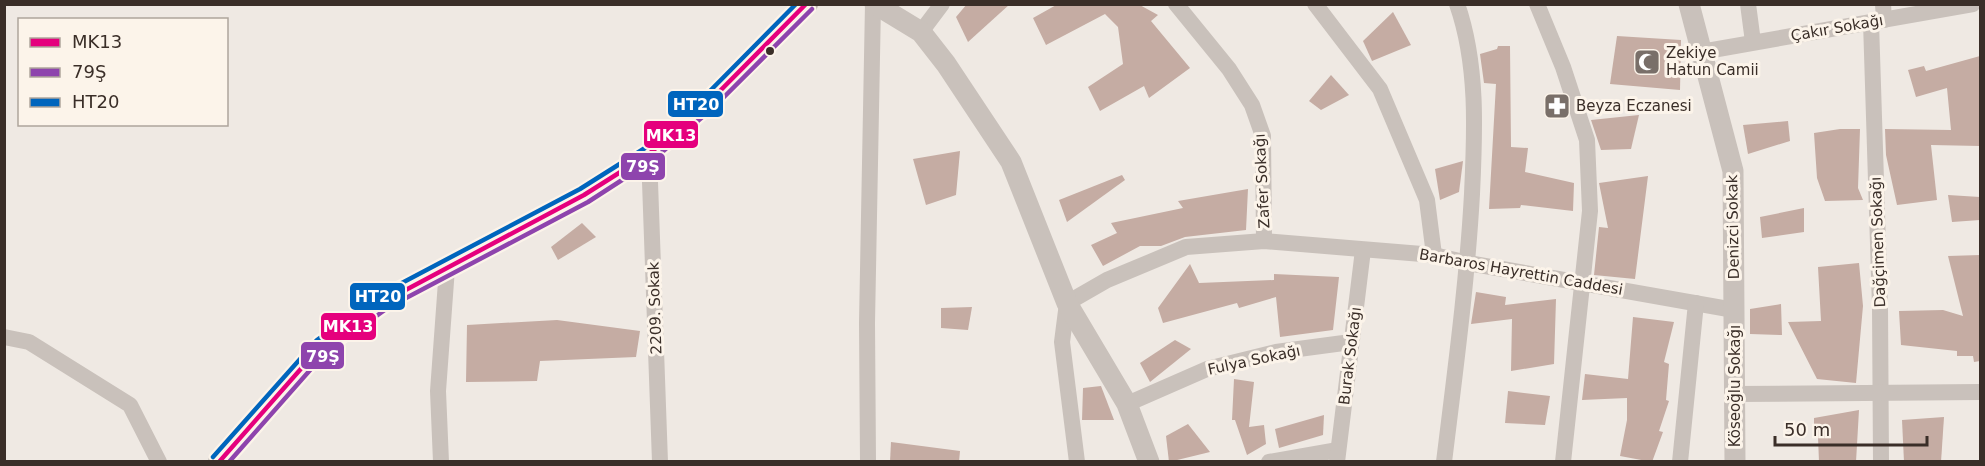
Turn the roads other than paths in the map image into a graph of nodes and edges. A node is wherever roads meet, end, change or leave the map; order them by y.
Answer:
1 (807, 4) edge
2 (874, 4) edge
3 (942, 4) edge
4 (1176, 4) edge
5 (1315, 4) edge
6 (1456, 4) edge
7 (1537, 4) edge
8 (1689, 4) edge
9 (1748, 4) edge
10 (1973, 4) edge
11 (1879, 15) edge
12 (921, 32) junction
13 (1752, 42) junction
14 (1701, 52) junction
15 (648, 154) junction
16 (1264, 241) junction
17 (1363, 250) junction
18 (1434, 255) junction
19 (1468, 263) junction
20 (447, 268) junction
21 (1581, 283) junction
22 (1067, 303) junction
23 (1696, 303) junction
24 (1734, 310) junction
25 (4, 337) edge
26 (1351, 342) junction
27 (1980, 392) edge
28 (1881, 393) junction
29 (1735, 394) junction
30 (1127, 404) junction
31 (1337, 456) edge
32 (159, 462) edge
33 (219, 462) edge
34 (441, 462) edge
35 (660, 462) edge
36 (868, 462) edge
37 (1077, 462) edge
38 (1149, 462) edge
39 (1269, 462) edge
40 (1444, 462) edge
41 (1563, 462) edge
42 (1680, 462) edge
43 (1735, 462) edge
44 (1881, 462) edge

1 - 15 main road
2 - 12 street
2 - 36 street
3 - 12 street
4 - 16 street, Zafer Sokağı
5 - 18 street
6 - 19 street
7 - 21 street
8 - 14 street, Denizci Sokak
9 - 13 street
10 - 11 street, Çakır Sokağı
11 - 13 street, Çakır Sokağı
11 - 28 street, Dağçimen Sokağı
12 - 22 street
13 - 14 street, Çakır Sokağı
14 - 24 street, Denizci Sokak
15 - 20 main road
15 - 35 street, 2209. Sokak
16 - 17 street, Barbaros Hayrettin Caddesi
16 - 22 street, Barbaros Hayrettin Caddesi
17 - 18 street, Barbaros Hayrettin Caddesi
17 - 26 street, Burak Sokağı
18 - 19 street, Barbaros Hayrettin Caddesi
19 - 21 street, Barbaros Hayrettin Caddesi
19 - 40 street
20 - 33 main road
20 - 34 street
21 - 23 street, Barbaros Hayrettin Caddesi
21 - 41 street
22 - 30 street
22 - 37 street
23 - 24 street, Barbaros Hayrettin Caddesi
23 - 42 street
24 - 29 street, Köseoğlu Sokağı
25 - 32 street
26 - 30 street, Fulya Sokağı
26 - 31 street, Burak Sokağı
27 - 28 street
28 - 29 street
28 - 44 street, Dağçimen Sokağı
29 - 43 street, Köseoğlu Sokağı
30 - 38 street
31 - 39 street

